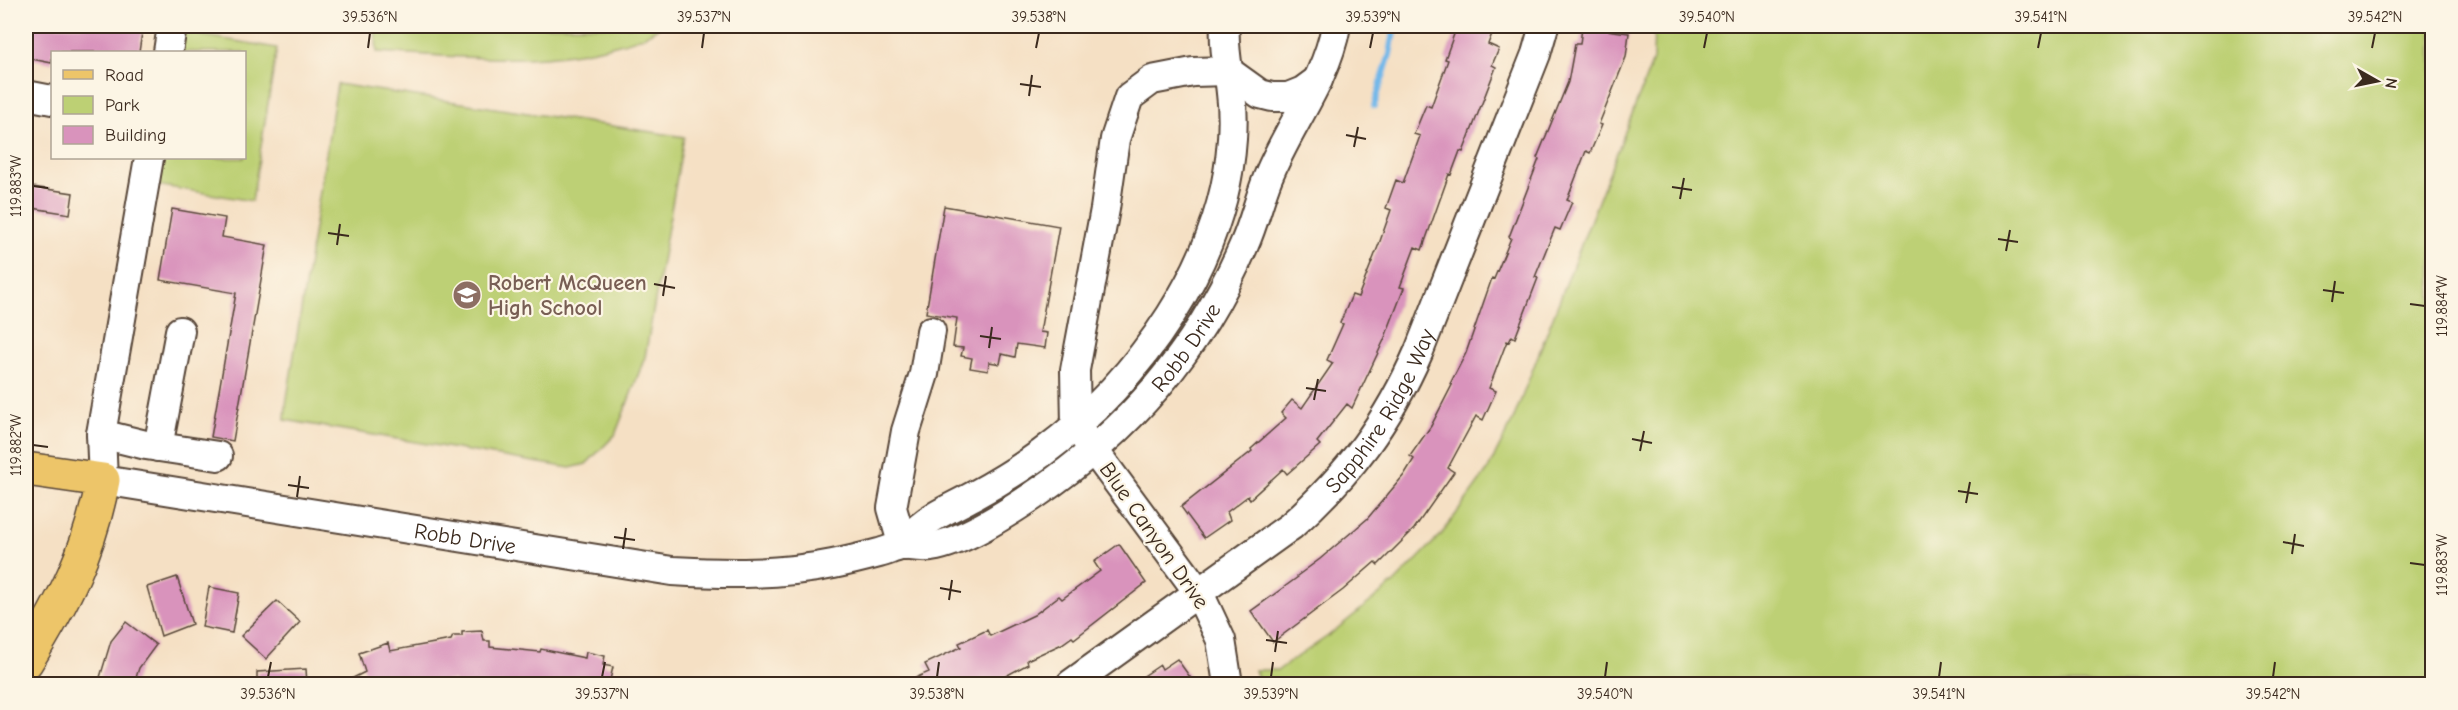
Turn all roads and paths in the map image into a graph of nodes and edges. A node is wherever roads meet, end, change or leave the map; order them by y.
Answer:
1 (172, 26) edge
2 (1225, 26) edge
3 (1336, 26) edge
4 (1544, 26) edge
5 (168, 51) edge
6 (1228, 71) junction
7 (1318, 80) junction
8 (26, 95) edge
9 (51, 100) edge
10 (149, 159) edge
11 (180, 331) dead end
12 (931, 331) dead end
13 (1076, 426) junction
14 (101, 434) junction
15 (158, 447) junction
16 (1095, 450) junction
17 (218, 456) dead end
18 (26, 469) edge
19 (102, 480) junction
20 (903, 546) junction
21 (1199, 593) junction
22 (26, 662) edge
23 (1071, 684) edge
24 (1228, 684) edge

1 - 5 street
2 - 6 street, Robb Drive
3 - 7 street, Robb Drive
4 - 21 street, Sapphire Ridge Way
6 - 7 street
6 - 13 street, Robb Drive
6 - 13 street
7 - 16 street, Robb Drive
8 - 9 street
10 - 14 street
11 - 15 street
12 - 20 street
13 - 16 street, Blue Canyon Drive
13 - 20 street, Robb Drive
14 - 15 street
14 - 19 street
15 - 17 street
16 - 20 street, Robb Drive
16 - 21 street, Blue Canyon Drive
18 - 19 main road, Robb Drive
19 - 20 street, Robb Drive
19 - 22 main road
21 - 23 street, Sapphire Ridge Way
21 - 24 street, Blue Canyon Drive

